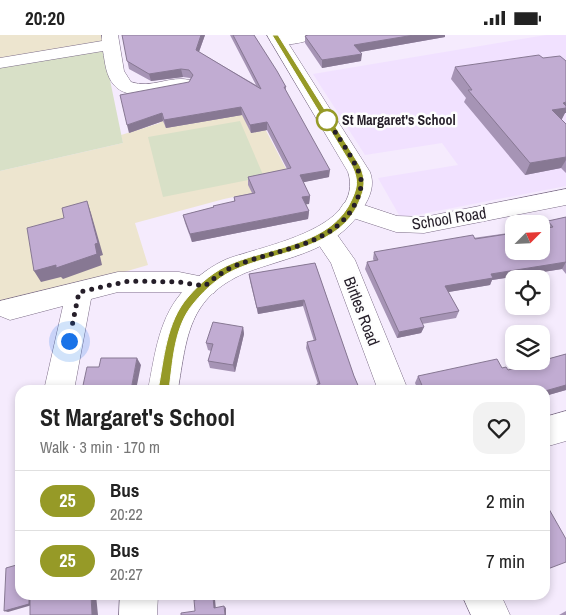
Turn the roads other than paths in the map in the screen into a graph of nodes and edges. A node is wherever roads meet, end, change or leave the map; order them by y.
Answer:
1 (312, 35) edge
2 (277, 38) edge
3 (110, 40) edge
4 (0, 63) edge
5 (184, 84) edge
6 (566, 197) edge
7 (352, 209) junction
8 (324, 235) junction
9 (205, 286) junction
10 (79, 292) junction
11 (10, 309) dead end
12 (60, 385) edge
13 (164, 385) edge
14 (391, 385) edge
15 (566, 426) edge
16 (550, 431) edge
17 (139, 600) edge
18 (483, 600) edge
19 (138, 615) edge
20 (491, 615) edge

1 - 2 street
2 - 7 street
3 - 4 street
3 - 5 street
6 - 7 street, School Road
7 - 8 street
8 - 9 street
8 - 14 street, Birtles Road
9 - 10 street
9 - 13 street
10 - 11 street
10 - 12 street
15 - 16 street
17 - 19 street
18 - 20 street

